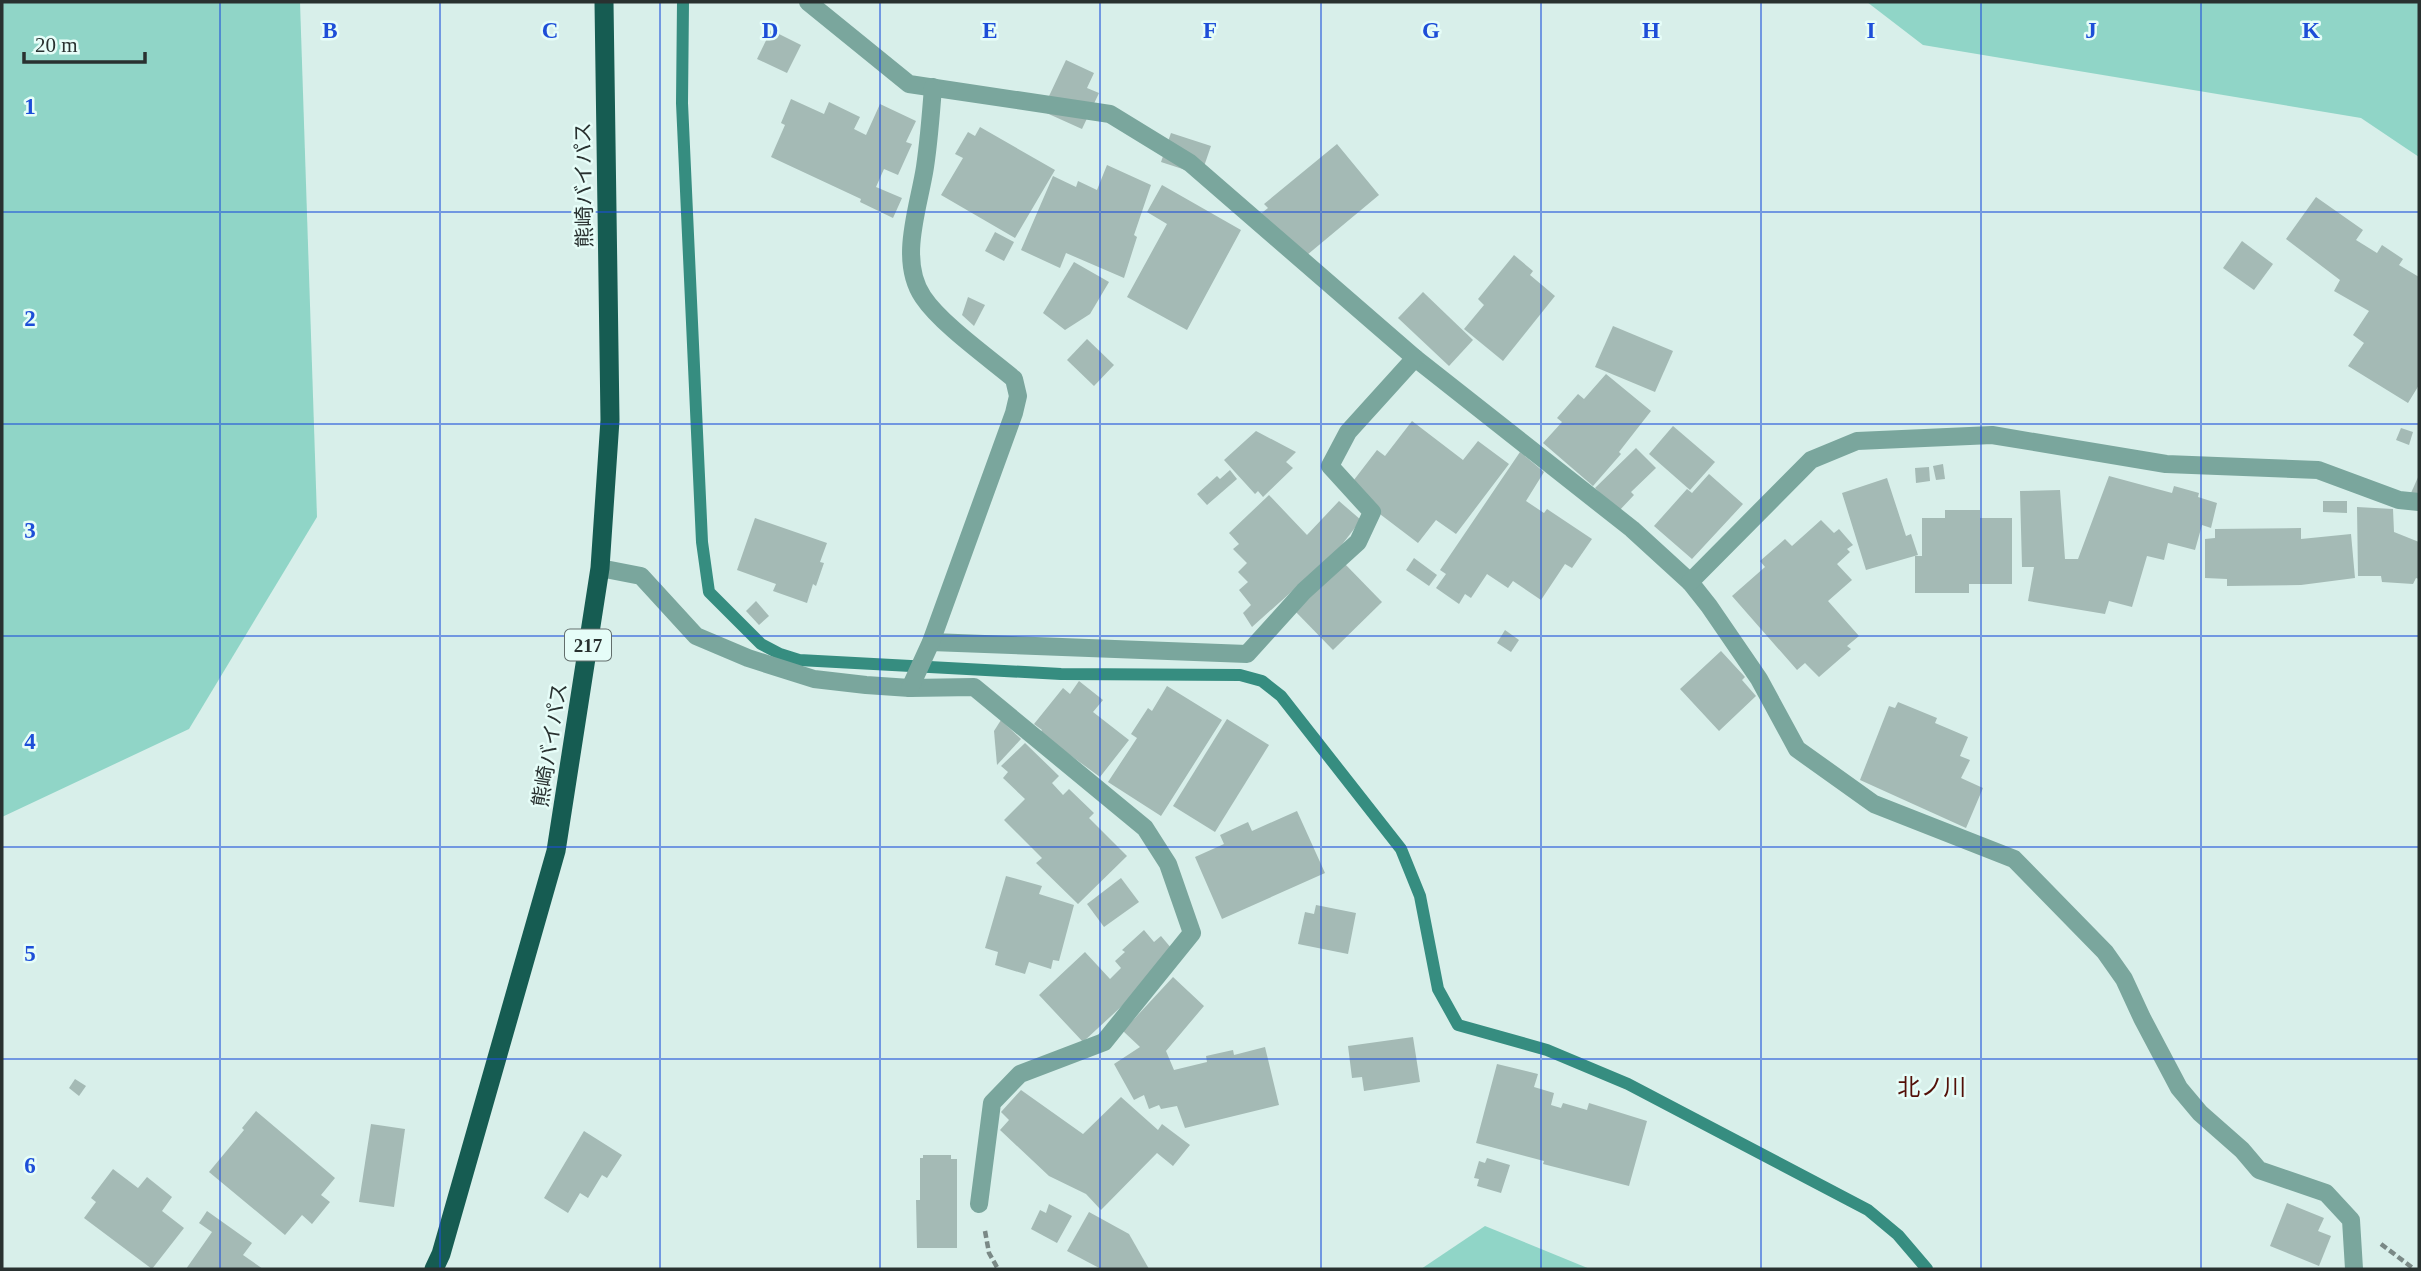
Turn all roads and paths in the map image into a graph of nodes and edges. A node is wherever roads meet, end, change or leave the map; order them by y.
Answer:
1 (604, 2) edge
2 (808, 2) edge
3 (933, 87) junction
4 (1415, 358) junction
5 (2419, 502) edge
6 (600, 568) junction
7 (1690, 582) junction
8 (931, 642) junction
9 (910, 688) junction
10 (979, 1204) joint
11 (434, 1269) edge
12 (998, 1269) edge
13 (2354, 1269) edge

1 - 6 highway, 熊崎バイパス / 217
2 - 3 street
3 - 4 street
3 - 8 street
4 - 7 street
4 - 8 street
5 - 7 street
6 - 9 street
6 - 11 highway, 熊崎バイパス / 217
7 - 13 street
8 - 9 street
9 - 10 street
10 - 12 path

